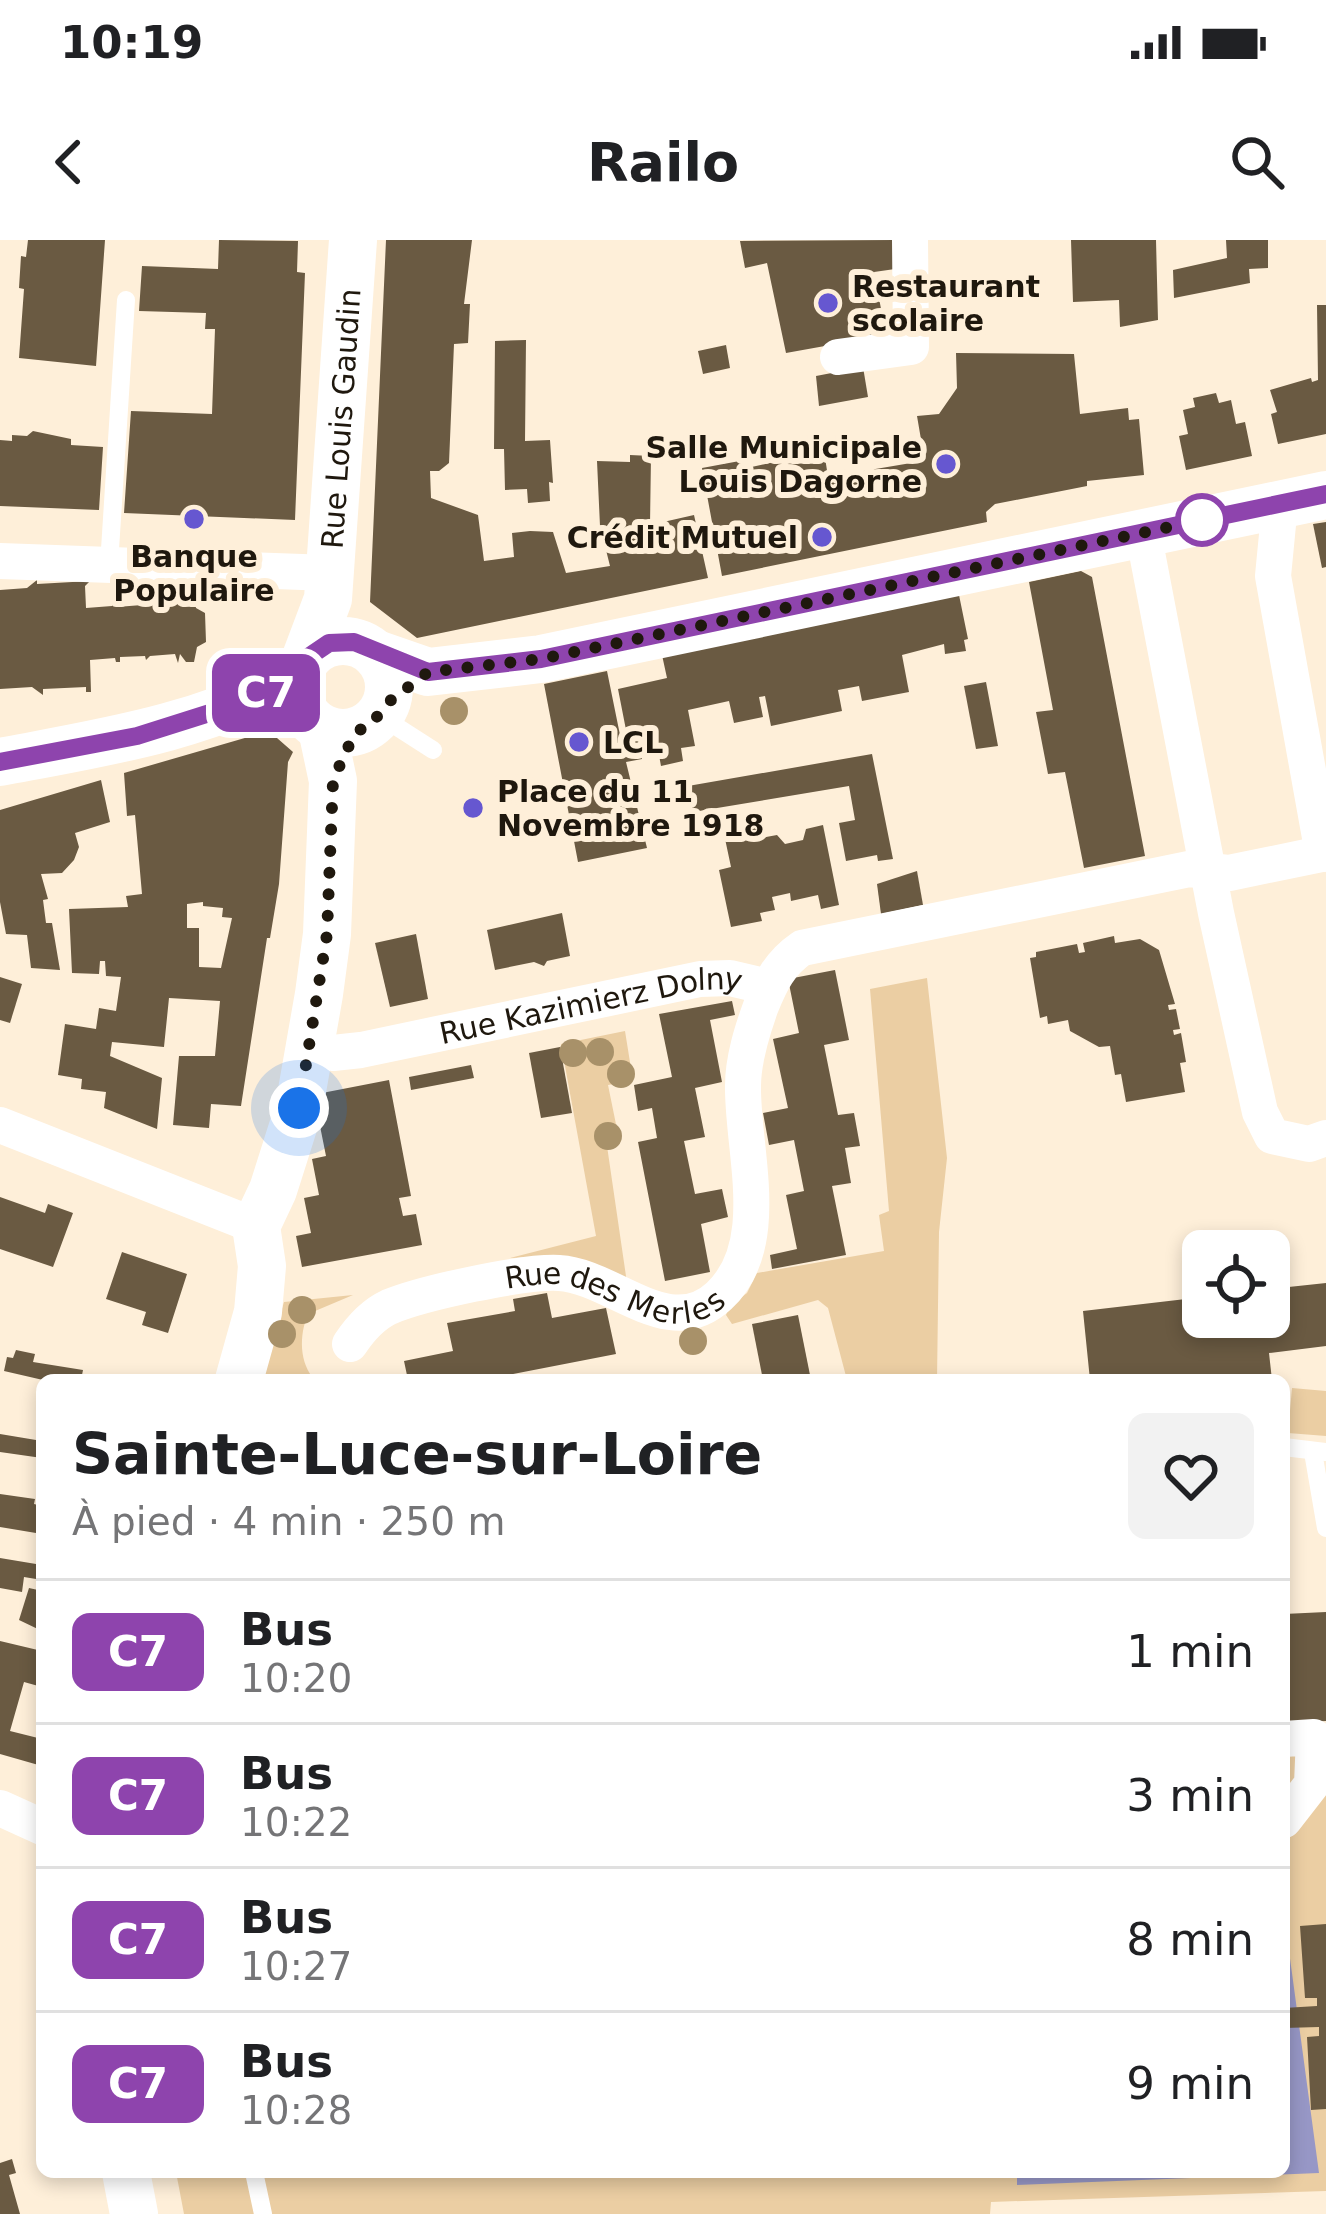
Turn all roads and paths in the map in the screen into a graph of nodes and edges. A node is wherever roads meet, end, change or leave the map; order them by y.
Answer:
1 (353, 240) edge
2 (910, 240) edge
3 (127, 300) dead end
4 (838, 357) dead end
5 (1303, 499) edge
6 (1143, 532) junction
7 (0, 561) edge
8 (110, 565) junction
9 (328, 586) junction
10 (365, 648) junction
11 (428, 672) junction
12 (326, 703) junction
13 (433, 750) dead end
14 (0, 762) edge
15 (1324, 853) edge
16 (1208, 871) junction
17 (768, 987) junction
18 (310, 1050) junction
19 (0, 1125) edge
20 (1326, 1138) edge
21 (256, 1226) junction
22 (350, 1344) dead end
23 (241, 1374) edge
24 (1290, 1448) edge
25 (1320, 1452) edge
26 (1326, 1528) edge
27 (1290, 1739) edge
28 (36, 1805) edge
29 (1, 1808) edge
30 (1290, 1812) edge
31 (36, 1824) edge
32 (127, 2178) edge
33 (255, 2178) edge
34 (134, 2214) edge
35 (263, 2214) edge

1 - 9 street, Rue Louis Gaudin
2 - 4 street
3 - 8 lane
5 - 6 street
5 - 15 street
6 - 11 street
6 - 16 street
7 - 8 street
8 - 9 street
9 - 10 street
9 - 12 street, Rue Louis Gaudin
10 - 11 street
10 - 12 street
10 - 12 street
11 - 12 street
12 - 13 lane
12 - 14 street
12 - 18 street, Rue Louis Gaudin
15 - 16 street, Rue Kazimierz Dolny
16 - 17 street, Rue Kazimierz Dolny
16 - 20 street
17 - 18 street, Rue Kazimierz Dolny
17 - 22 street, Rue des Merles
18 - 21 street
19 - 21 street
21 - 23 street
24 - 25 lane
25 - 26 lane
27 - 30 street
28 - 29 street
29 - 31 street
32 - 34 street
33 - 35 lane

